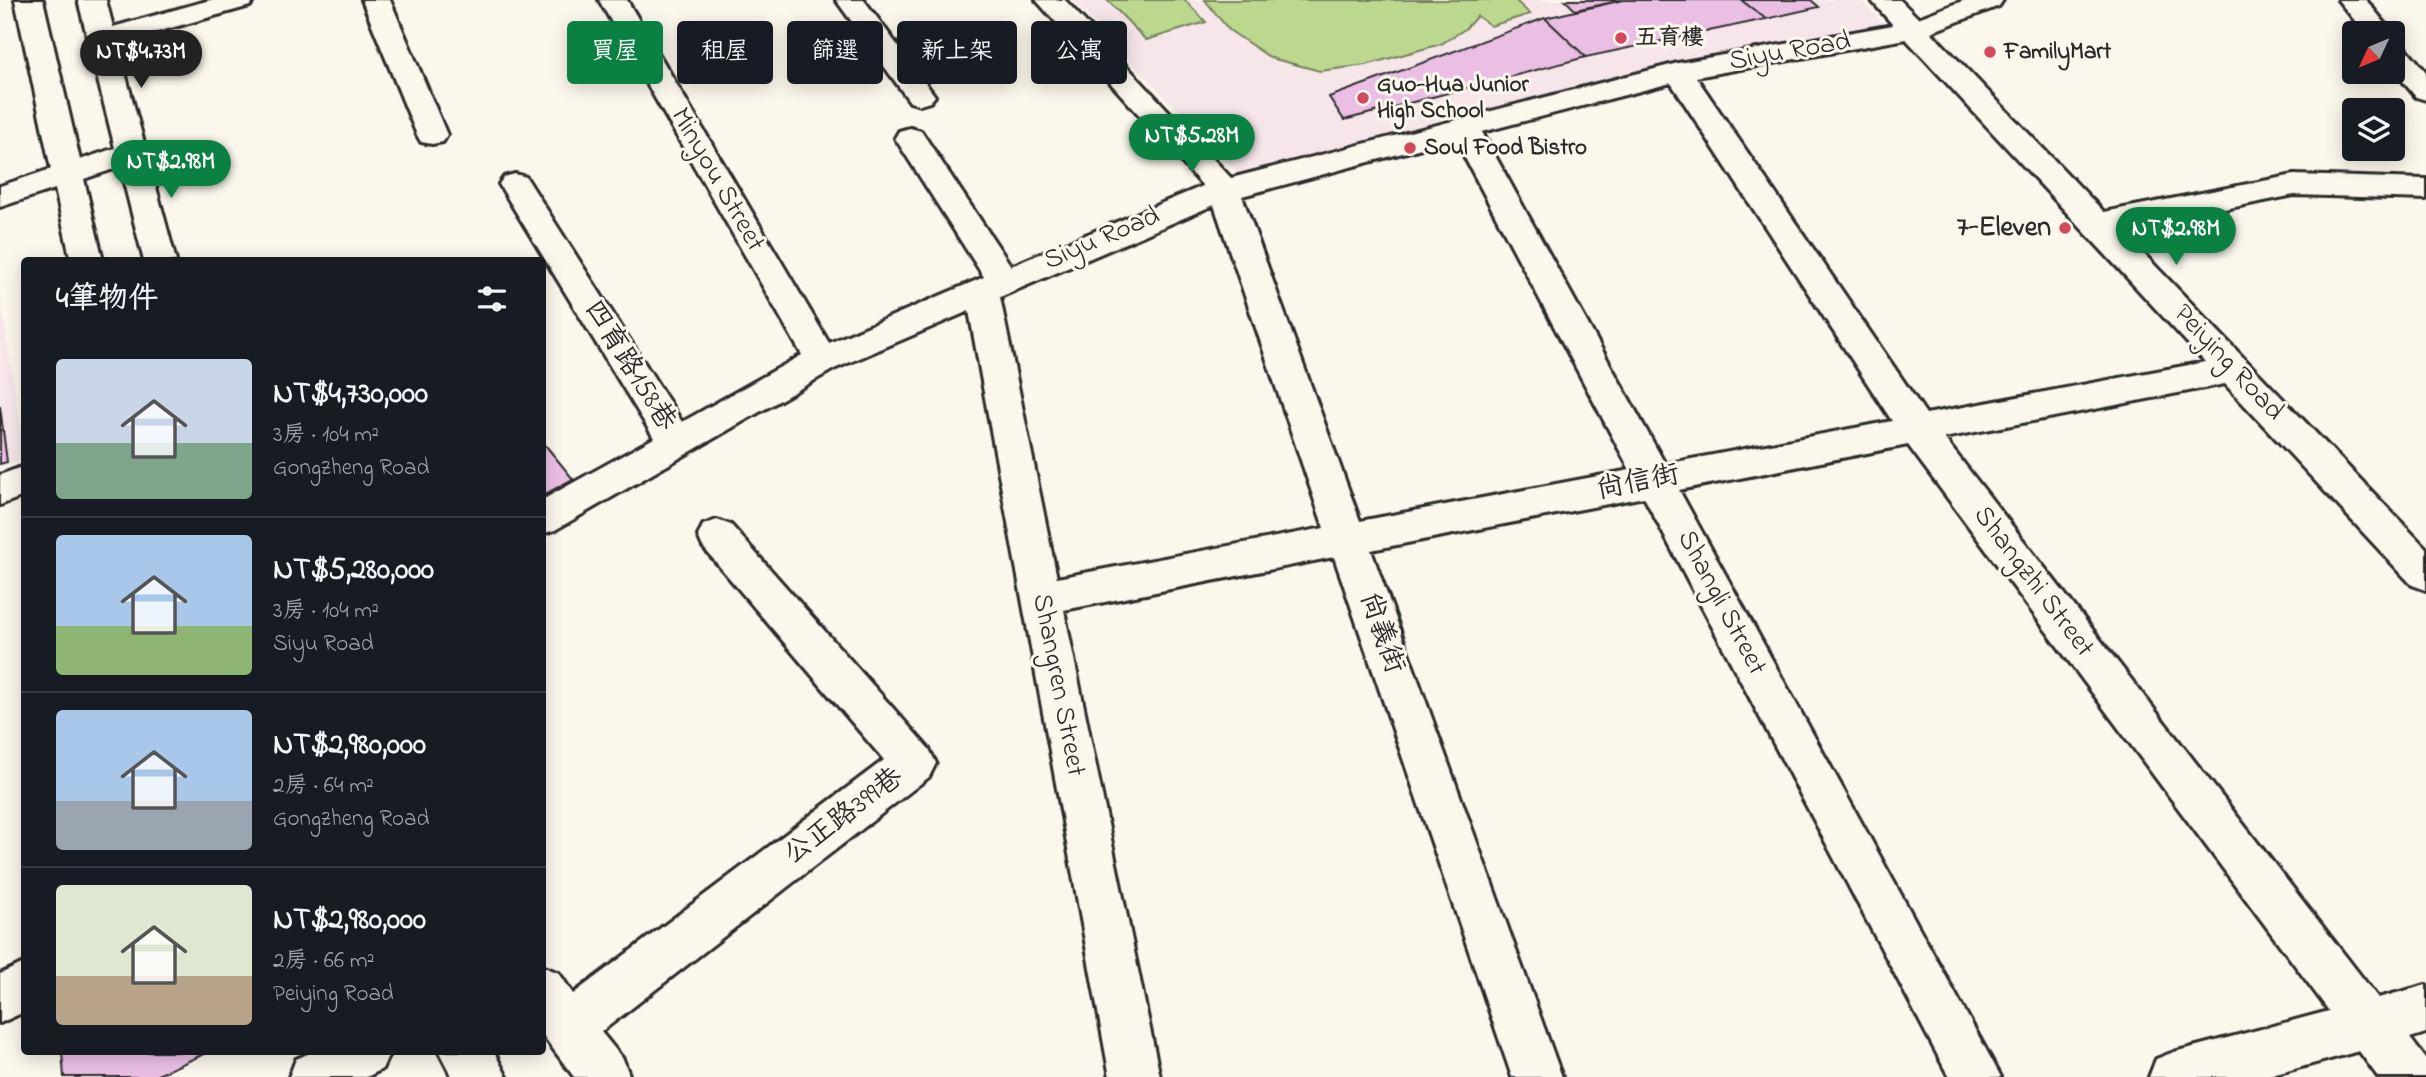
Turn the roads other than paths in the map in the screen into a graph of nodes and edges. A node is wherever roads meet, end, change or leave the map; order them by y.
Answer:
1 (29, 0) edge
2 (92, 0) edge
3 (240, 0) edge
4 (376, 0) edge
5 (613, 0) edge
6 (850, 0) edge
7 (1050, 0) edge
8 (1885, 0) edge
9 (1989, 0) edge
10 (2353, 0) edge
11 (2370, 21) edge
12 (1915, 29) junction
13 (102, 38) junction
14 (2405, 65) edge
15 (1678, 72) junction
16 (2426, 91) edge
17 (920, 96) dead end
18 (1465, 128) junction
19 (432, 135) dead end
20 (911, 138) dead end
21 (131, 153) junction
22 (68, 175) junction
23 (515, 184) dead end
24 (2426, 189) edge
25 (1224, 190) junction
26 (0, 197) edge
27 (2098, 224) junction
28 (86, 257) edge
29 (159, 257) edge
30 (993, 287) junction
31 (822, 360) junction
32 (2234, 369) junction
33 (1917, 430) junction
34 (676, 441) junction
35 (1655, 480) junction
36 (21, 482) edge
37 (0, 489) edge
38 (546, 517) edge
39 (717, 536) dead end
40 (1347, 539) junction
41 (2426, 574) edge
42 (1041, 598) junction
43 (21, 988) edge
44 (0, 999) edge
45 (555, 1009) edge
46 (2426, 1009) edge
47 (2371, 1025) junction
48 (359, 1055) edge
49 (466, 1055) edge
50 (314, 1077) edge
51 (482, 1077) edge
52 (605, 1077) edge
53 (1135, 1077) edge
54 (1537, 1077) edge
55 (1976, 1077) edge
56 (2174, 1077) edge
57 (2409, 1077) edge

1 - 22 street
2 - 13 street
3 - 13 street
4 - 19 street
5 - 31 street, Minyou Street
6 - 17 street
7 - 25 street
8 - 12 street, Peiying Road
9 - 12 street, Siyu Road
10 - 11 street
12 - 15 street, Siyu Road
12 - 27 street, Peiying Road
13 - 21 street
14 - 16 street
15 - 18 street, Siyu Road
15 - 33 street, Shangzhi Street
18 - 25 street, Siyu Road
18 - 35 street, Shangli Street
20 - 30 street
21 - 22 street
21 - 29 street
22 - 26 street
22 - 28 street
23 - 34 street, 四育路158巷
24 - 27 street
25 - 30 street, Siyu Road
25 - 40 street, 尚義街
27 - 32 street, Peiying Road
30 - 31 street, Siyu Road
30 - 42 street, Shangren Street
31 - 34 street, Siyu Road
32 - 33 street, 尚信街
32 - 41 street, Peiying Road
33 - 35 street, 尚信街
33 - 47 street, Shangzhi Street
34 - 38 street, Siyu Road
35 - 40 street, 尚信街
35 - 55 street, Shangli Street
36 - 37 street
39 - 45 street, 公正路399巷
40 - 42 street, 尚信街
40 - 54 street, 尚義街
42 - 53 street, Shangren Street
43 - 44 street
45 - 52 street
46 - 47 street
47 - 56 street
47 - 57 street, Shangzhi Street
48 - 50 street
49 - 51 street

